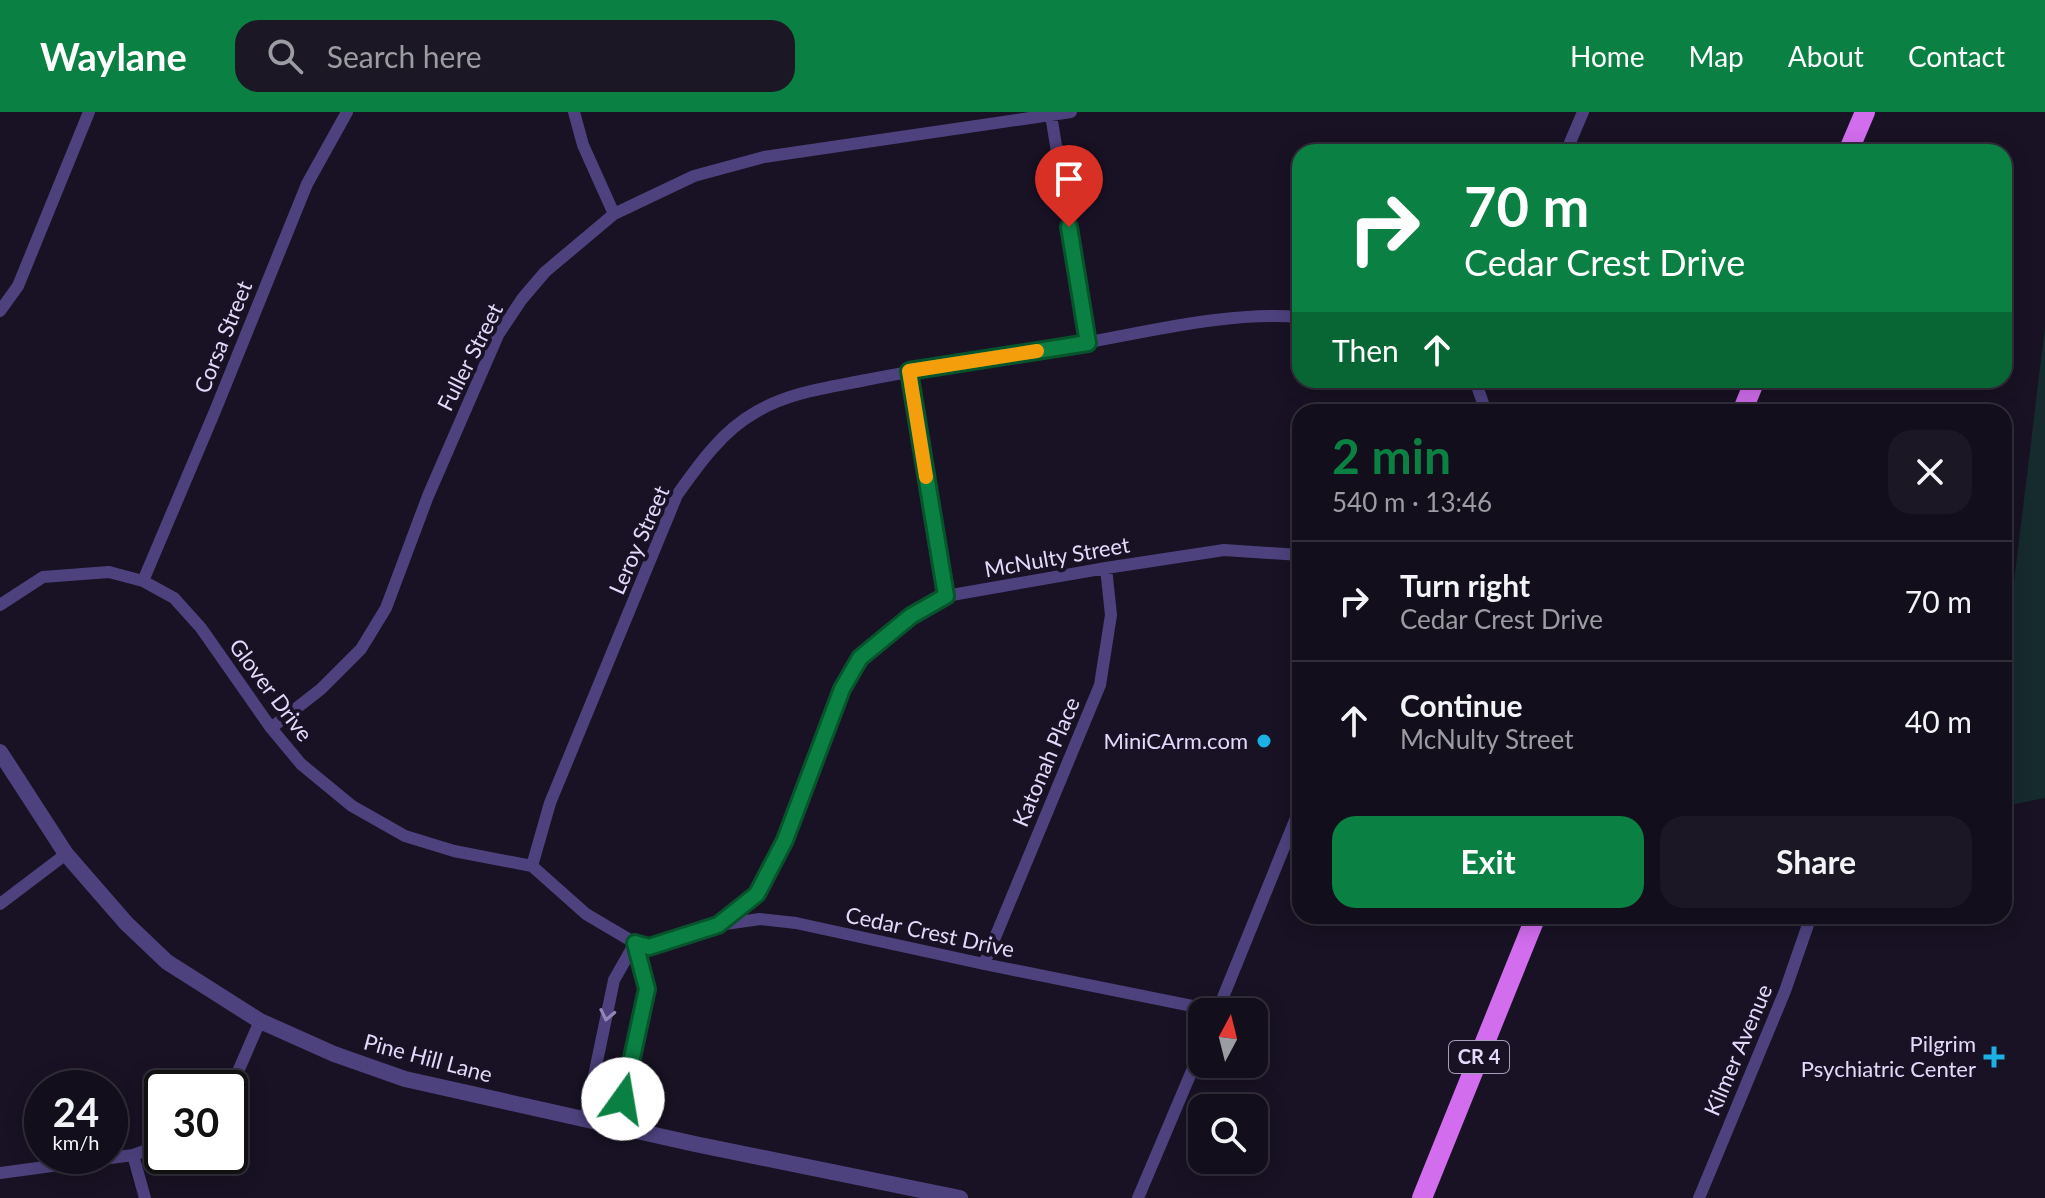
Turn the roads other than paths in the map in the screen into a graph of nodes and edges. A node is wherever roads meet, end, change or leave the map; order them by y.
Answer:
1 (89, 112) edge
2 (347, 112) edge
3 (574, 112) edge
4 (1071, 112) edge
5 (1583, 112) edge
6 (1865, 112) edge
7 (1051, 115) junction
8 (1569, 144) edge
9 (1851, 144) edge
10 (614, 214) junction
11 (0, 311) edge
12 (1292, 316) edge
13 (1088, 343) junction
14 (909, 371) junction
15 (1292, 554) edge
16 (1106, 568) junction
17 (143, 581) junction
18 (946, 596) junction
19 (0, 605) edge
20 (271, 728) junction
21 (0, 752) edge
22 (1292, 828) edge
23 (66, 854) junction
24 (532, 866) junction
25 (0, 904) edge
26 (1533, 924) edge
27 (1808, 924) edge
28 (718, 925) junction
29 (635, 943) junction
30 (984, 964) junction
31 (1223, 998) edge
32 (1188, 1006) edge
33 (260, 1021) junction
34 (239, 1070) edge
35 (1189, 1078) edge
36 (585, 1119) junction
37 (617, 1125) junction
38 (144, 1151) edge
39 (133, 1155) junction
40 (0, 1173) edge
41 (906, 1192) edge
42 (145, 1198) edge
43 (960, 1198) edge
44 (1138, 1198) edge
45 (1422, 1198) edge
46 (1699, 1198) edge

1 - 11 street
2 - 17 street, Corsa Street
3 - 10 street
4 - 7 street, Fuller Street
5 - 8 street
6 - 9 main road
7 - 10 street, Fuller Street
7 - 13 street
10 - 20 street, Fuller Street
12 - 13 street, Leroy Street
13 - 14 street, Leroy Street
14 - 18 street
14 - 24 street, Leroy Street
15 - 16 street, McNulty Street
16 - 18 street, McNulty Street
16 - 30 street, Katonah Place
17 - 19 street, Glover Drive
17 - 20 street, Glover Drive
18 - 28 street, McNulty Street
20 - 24 street, Glover Drive
21 - 23 street, Pine Hill Lane
22 - 31 street
23 - 25 street
23 - 33 street, Pine Hill Lane
24 - 29 street
26 - 45 main road, CR 4
27 - 46 street, Kilmer Avenue
28 - 29 street, Cedar Crest Drive
28 - 30 street, Cedar Crest Drive
29 -> 36 street
29 - 37 street
30 - 32 street, Cedar Crest Drive
33 - 34 street
33 - 36 street, Pine Hill Lane
35 - 44 street
36 - 37 street, Pine Hill Lane
37 - 41 street, Pine Hill Lane
38 - 39 street
39 - 40 street
39 - 42 street
41 - 43 street, Pine Hill Lane

